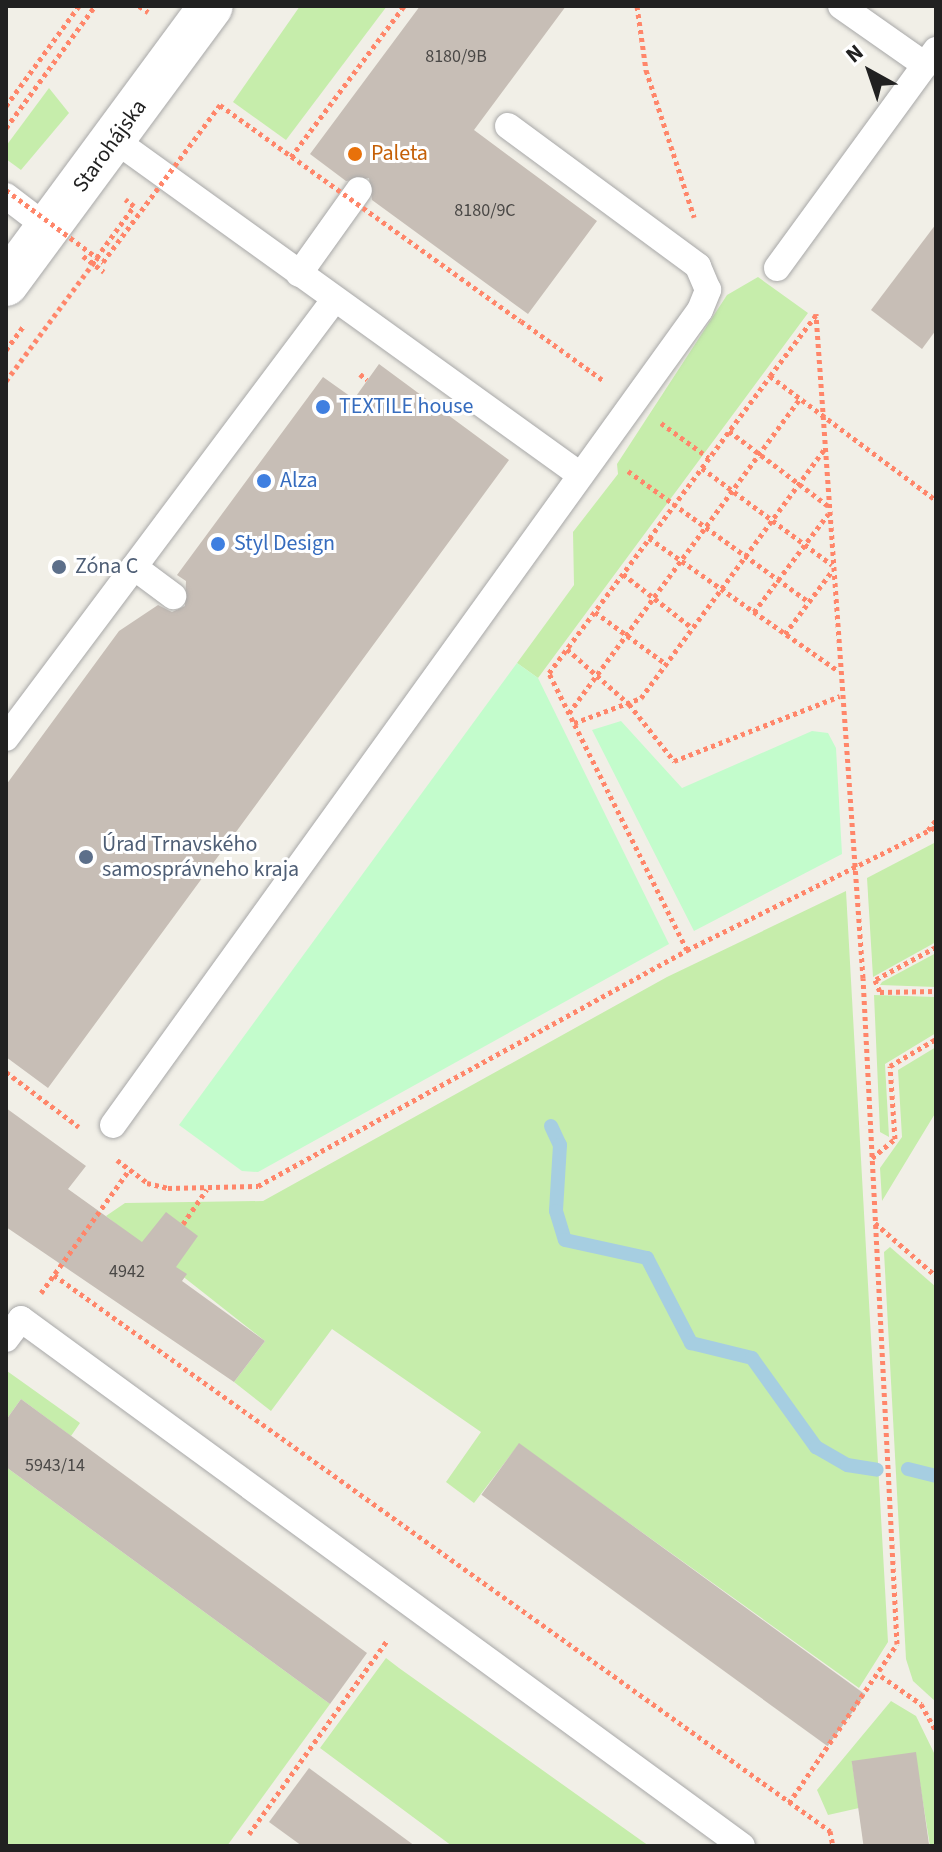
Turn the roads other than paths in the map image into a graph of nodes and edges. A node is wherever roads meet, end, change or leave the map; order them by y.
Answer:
1 (211, 6) edge
2 (841, 6) edge
3 (930, 57) edge
4 (508, 126) dead end
5 (115, 140) junction
6 (359, 190) dead end
7 (6, 196) edge
8 (68, 235) junction
9 (777, 268) dead end
10 (299, 274) junction
11 (6, 284) edge
12 (334, 300) junction
13 (579, 474) junction
14 (134, 567) junction
15 (173, 596) dead end
16 (6, 738) edge
17 (113, 1125) dead end
18 (6, 1339) edge
19 (742, 1846) edge

1 - 5 street, Starohájska
2 - 3 lane
3 - 9 lane
4 - 13 lane
5 - 8 street, Starohájska
5 - 10 lane
6 - 10 lane
7 - 8 lane
8 - 11 street, Starohájska
10 - 12 lane
12 - 13 lane
12 - 14 lane
13 - 17 lane
14 - 15 lane
14 - 16 lane
18 - 19 lane

